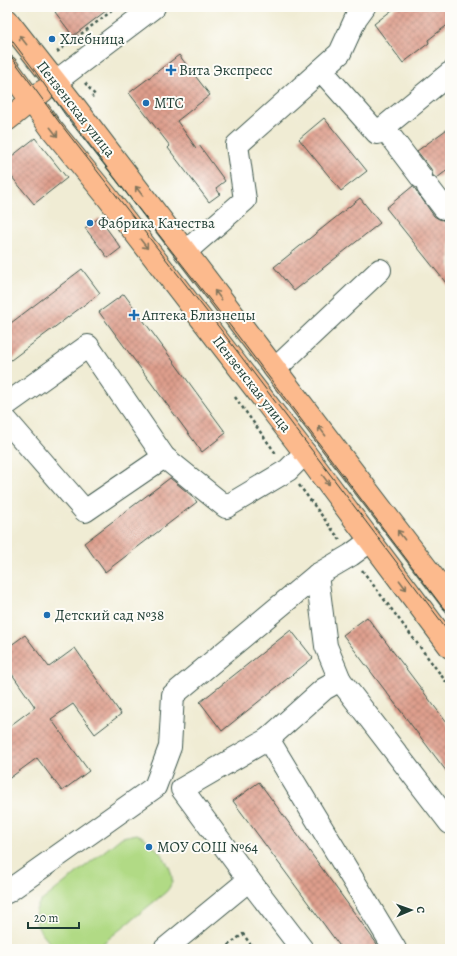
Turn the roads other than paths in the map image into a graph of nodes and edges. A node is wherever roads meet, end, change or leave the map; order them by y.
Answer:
1 (154, 7) edge
2 (364, 7) edge
3 (7, 20) edge
4 (7, 67) edge
5 (321, 70) junction
6 (450, 73) edge
7 (49, 74) junction
8 (31, 100) junction
9 (7, 120) edge
10 (384, 128) junction
11 (450, 203) edge
12 (185, 252) junction
13 (380, 270) dead end
14 (275, 369) junction
15 (7, 404) edge
16 (7, 421) edge
17 (305, 453) junction
18 (164, 457) junction
19 (370, 541) junction
20 (317, 575) junction
21 (450, 599) edge
22 (450, 647) edge
23 (340, 680) junction
24 (268, 739) junction
25 (450, 823) edge
26 (249, 880) junction
27 (7, 891) edge
28 (165, 949) edge
29 (302, 949) edge
30 (395, 949) edge

1 - 7 street
2 - 5 street
7 -> 3 main road, Пензенская улица
4 - 8 main road, Пензенская улица
5 - 10 street
5 - 12 street
6 - 10 street
7 - 8 main road
12 -> 7 main road, Пензенская улица
8 - 9 main road
8 -> 17 main road, Пензенская улица
10 - 11 street
14 -> 12 main road, Пензенская улица
13 - 14 street
21 -> 14 main road, Пензенская улица
15 - 18 street
16 - 18 street
17 - 18 street
17 -> 19 main road, Пензенская улица
19 - 20 street
19 -> 22 main road, Пензенская улица
20 - 23 street
20 - 27 street
23 - 24 street
23 - 25 street
24 - 26 street
24 - 30 street
26 - 28 street
26 - 29 street

